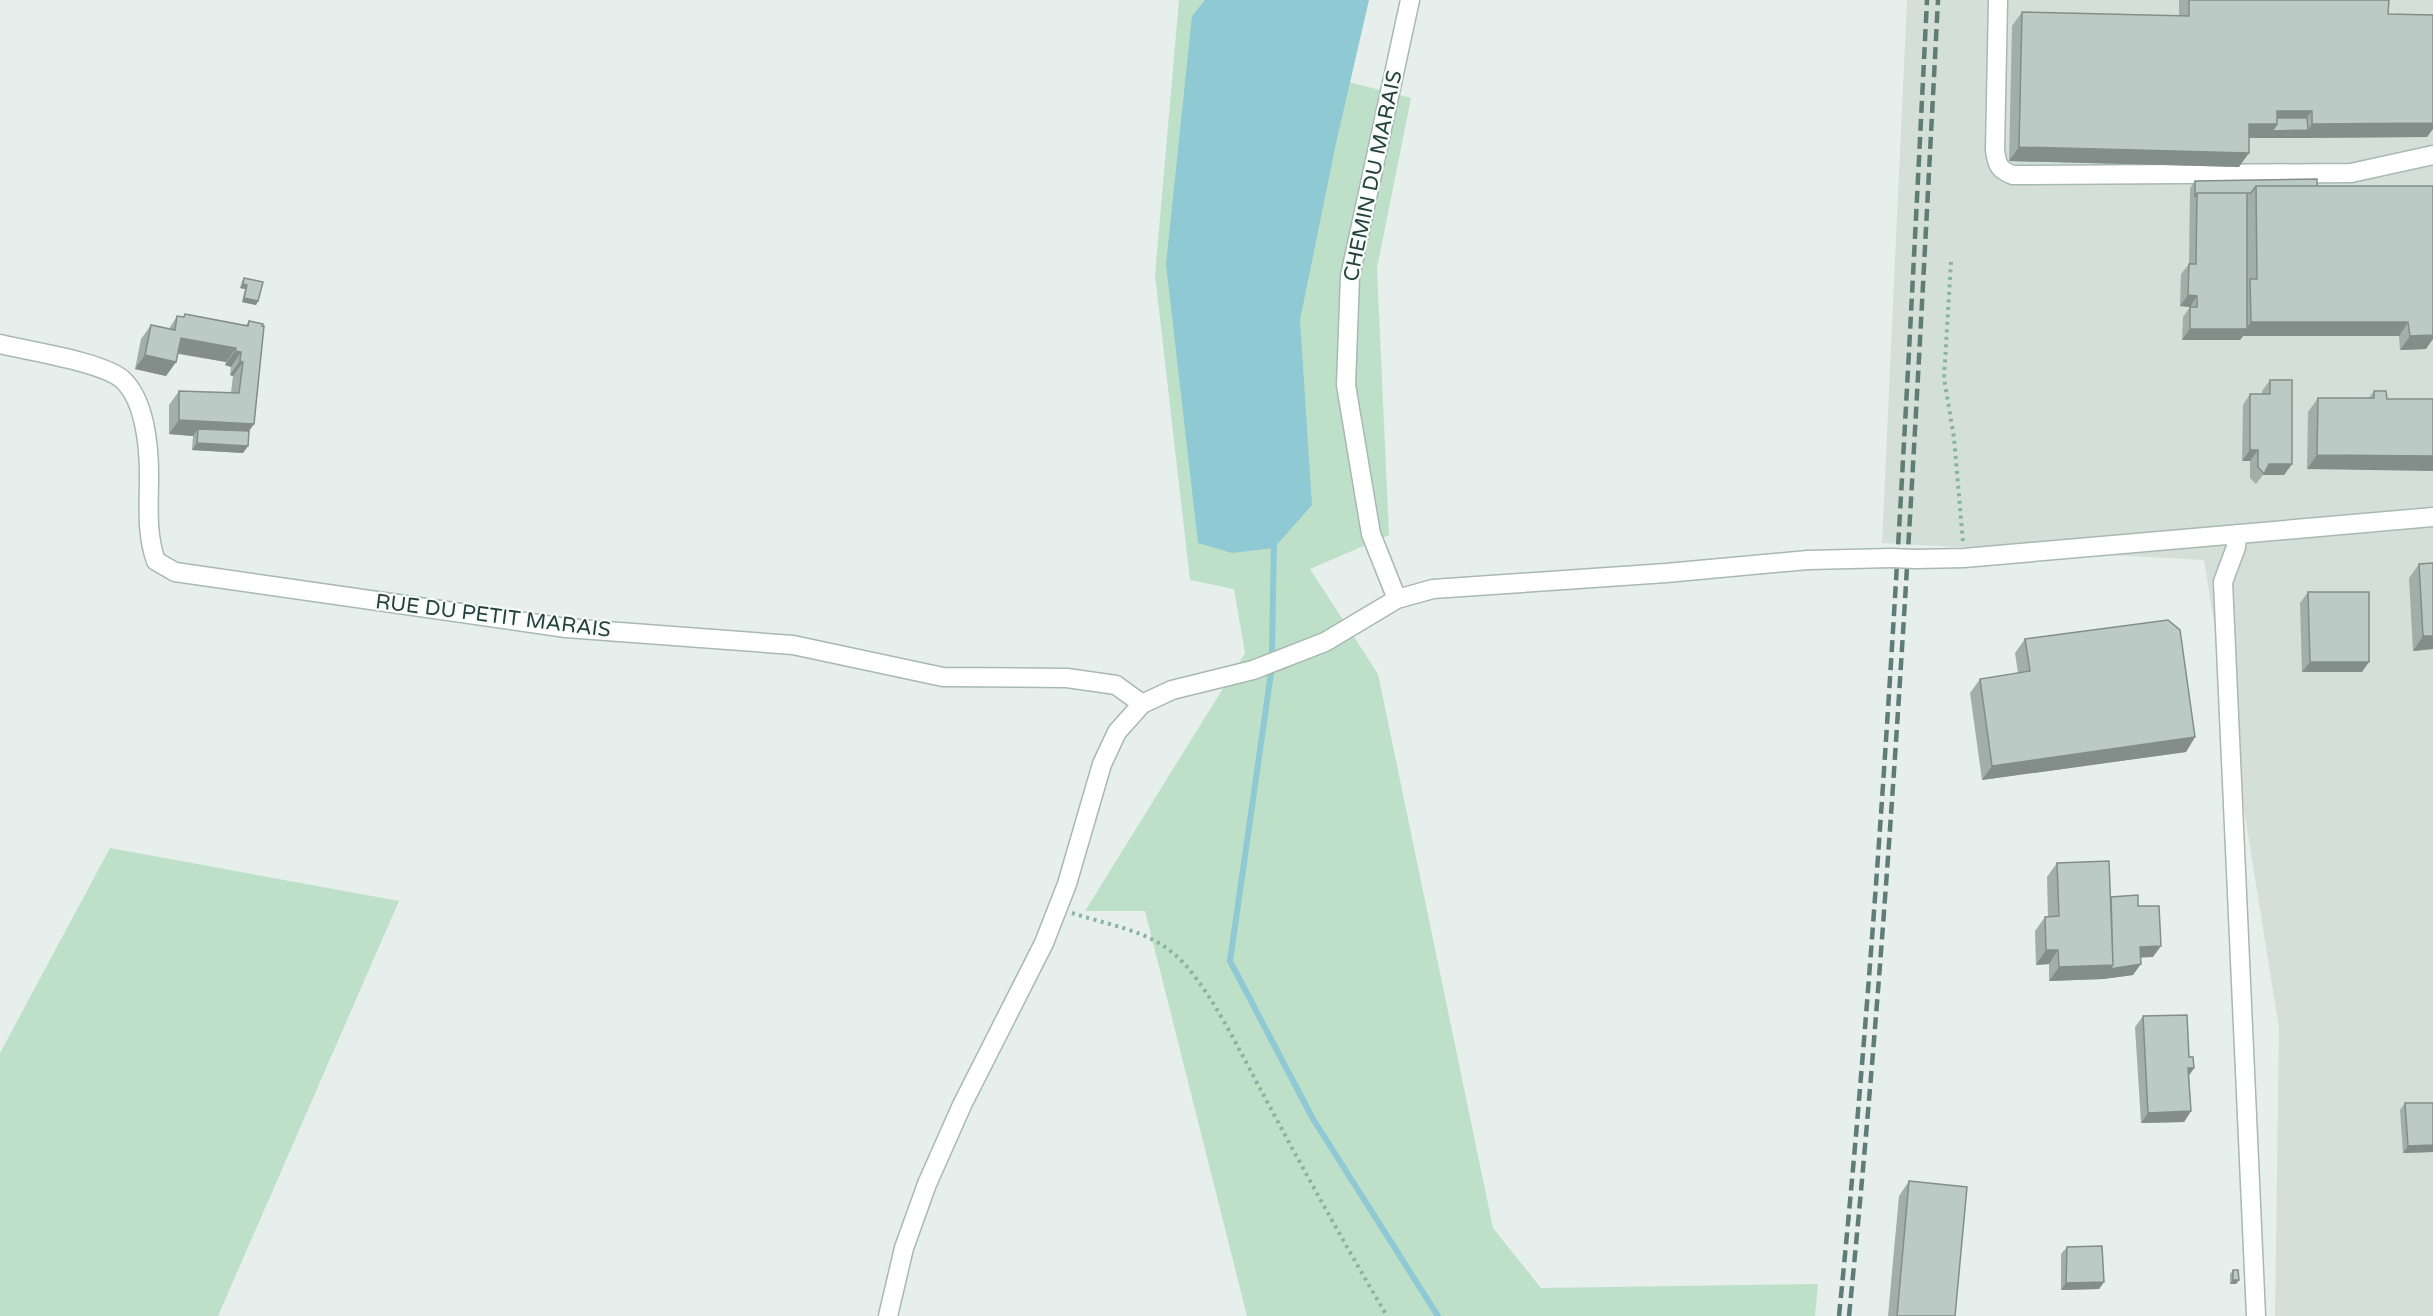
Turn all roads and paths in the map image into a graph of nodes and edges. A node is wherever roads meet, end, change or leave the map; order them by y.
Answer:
1 (1410, 0) edge
2 (1998, 0) edge
3 (2433, 155) edge
4 (1950, 262) dead end
5 (0, 344) edge
6 (2433, 517) edge
7 (2238, 534) junction
8 (1964, 558) junction
9 (1397, 599) junction
10 (1142, 704) junction
11 (1057, 909) junction
12 (888, 1316) edge
13 (1387, 1316) edge
14 (2256, 1316) edge

1 - 9 street, CHEMIN DU MARAIS
2 - 3 street
4 - 8 path
5 - 10 street, RUE DU PETIT MARAIS
6 - 7 street
7 - 8 street
7 - 14 street
8 - 9 street, bridge
9 - 10 street
10 - 11 street
11 - 12 street
11 - 13 path

